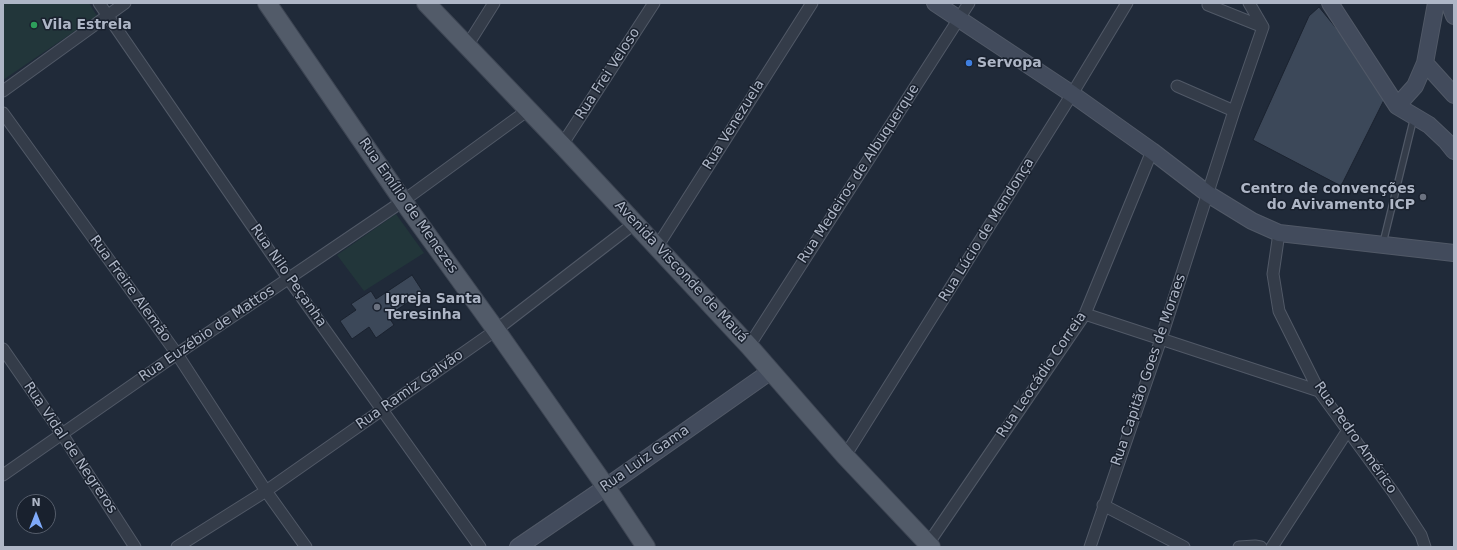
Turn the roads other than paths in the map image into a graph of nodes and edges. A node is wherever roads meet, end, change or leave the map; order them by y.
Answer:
1 (99, 3) edge
2 (126, 3) edge
3 (267, 3) edge
4 (426, 3) edge
5 (494, 3) edge
6 (654, 3) edge
7 (812, 3) edge
8 (935, 3) edge
9 (969, 3) edge
10 (1127, 3) edge
11 (1249, 3) edge
12 (1330, 3) edge
13 (1436, 3) edge
14 (1449, 3) edge
15 (1208, 5) dead end
16 (107, 15) junction
17 (1454, 16) edge
18 (960, 19) junction
19 (1263, 27) junction
20 (467, 46) junction
21 (1425, 62) junction
22 (1177, 86) dead end
23 (3, 91) edge
24 (1072, 94) junction
25 (1454, 95) edge
26 (1397, 106) junction
27 (528, 110) junction
28 (1234, 111) junction
29 (3, 113) edge
30 (1415, 116) junction
31 (562, 145) junction
32 (1152, 151) junction
33 (1454, 151) edge
34 (1208, 194) junction
35 (402, 201) junction
36 (635, 223) junction
37 (1279, 233) junction
38 (1383, 245) junction
39 (657, 247) junction
40 (1454, 253) edge
41 (288, 278) junction
42 (1085, 314) junction
43 (496, 330) junction
44 (1161, 339) junction
45 (749, 346) junction
46 (3, 349) edge
47 (177, 354) junction
48 (771, 370) junction
49 (1319, 391) junction
50 (383, 409) junction
51 (1348, 430) junction
52 (62, 434) junction
53 (845, 456) junction
54 (3, 474) edge
55 (606, 487) junction
56 (266, 491) junction
57 (1103, 505) junction
58 (929, 545) edge
59 (135, 547) edge
60 (177, 547) edge
61 (306, 547) edge
62 (480, 547) edge
63 (518, 547) edge
64 (646, 547) edge
65 (1090, 547) edge
66 (1184, 547) edge
67 (1239, 547) edge
68 (1261, 547) edge
69 (1272, 547) edge
70 (1425, 547) edge

1 - 16 street, Rua Nilo Peçanha
2 - 16 street
3 - 35 main road, Rua Emílio de Menezes
4 - 20 main road, Avenida Visconde de Mauá
5 - 20 street
6 - 31 street, Rua Frei Veloso
7 - 39 street, Rua Venezuela
8 - 18 street
9 - 18 street, Rua Medeiros de Albuquerque
10 - 24 street, Rua Lúcio de Mendonça
11 - 19 street
12 - 26 street
13 - 21 street
14 - 17 street
15 - 19 street
16 - 23 street
16 - 41 street, Rua Nilo Peçanha
18 - 24 street
18 - 45 street, Rua Medeiros de Albuquerque
19 - 28 street, Rua Capitão Goes de Moraes
20 - 27 main road, Avenida Visconde de Mauá
21 - 25 street
21 - 26 street
22 - 28 street
24 - 32 street
24 - 53 street, Rua Lúcio de Mendonça
26 - 30 street
27 - 31 main road, Avenida Visconde de Mauá
27 - 35 street, Rua Euzébio de Mattos
28 - 34 street, Rua Capitão Goes de Moraes
29 - 47 street, Rua Freire Alemão
30 - 33 street
30 - 38 lane
31 - 36 main road, Avenida Visconde de Mauá
32 - 34 street
32 - 42 street, Rua Leocádio Correia
34 - 37 street
34 - 44 street, Rua Capitão Goes de Moraes
35 - 41 street, Rua Euzébio de Mattos
35 - 43 main road, Rua Emílio de Menezes
36 - 39 main road, Avenida Visconde de Mauá
36 - 43 street, Rua Ramiz Galvão
37 - 38 street
37 - 49 street, Rua Pedro Américo
38 - 40 street
39 - 45 main road, Avenida Visconde de Mauá
41 - 47 street, Rua Euzébio de Mattos
41 - 50 street, Rua Nilo Peçanha
42 - 44 street
42 - 58 street, Rua Leocádio Correia
43 - 50 street, Rua Ramiz Galvão
43 - 55 main road, Rua Emílio de Menezes
44 - 49 street
44 - 57 street, Rua Capitão Goes de Moraes
45 - 48 main road, Avenida Visconde de Mauá
46 - 52 street, Rua Vidal de Negreros
47 - 52 street, Rua Euzébio de Mattos
47 - 56 street, Rua Freire Alemão
48 - 53 main road, Avenida Visconde de Mauá
48 - 55 street, Rua Luiz Gama
49 - 51 street, Rua Pedro Américo
50 - 56 street, Rua Ramiz Galvão
50 - 62 street, Rua Nilo Peçanha
51 - 69 street
51 - 70 street, Rua Pedro Américo
52 - 54 street, Rua Euzébio de Mattos
52 - 59 street, Rua Vidal de Negreros
53 - 58 main road, Avenida Visconde de Mauá
55 - 63 street, Rua Luiz Gama
55 - 64 main road, Rua Emílio de Menezes
56 - 60 street, Rua Ramiz Galvão
56 - 61 street, Rua Freire Alemão
57 - 65 street, Rua Capitão Goes de Moraes
57 - 66 street
67 - 68 street

